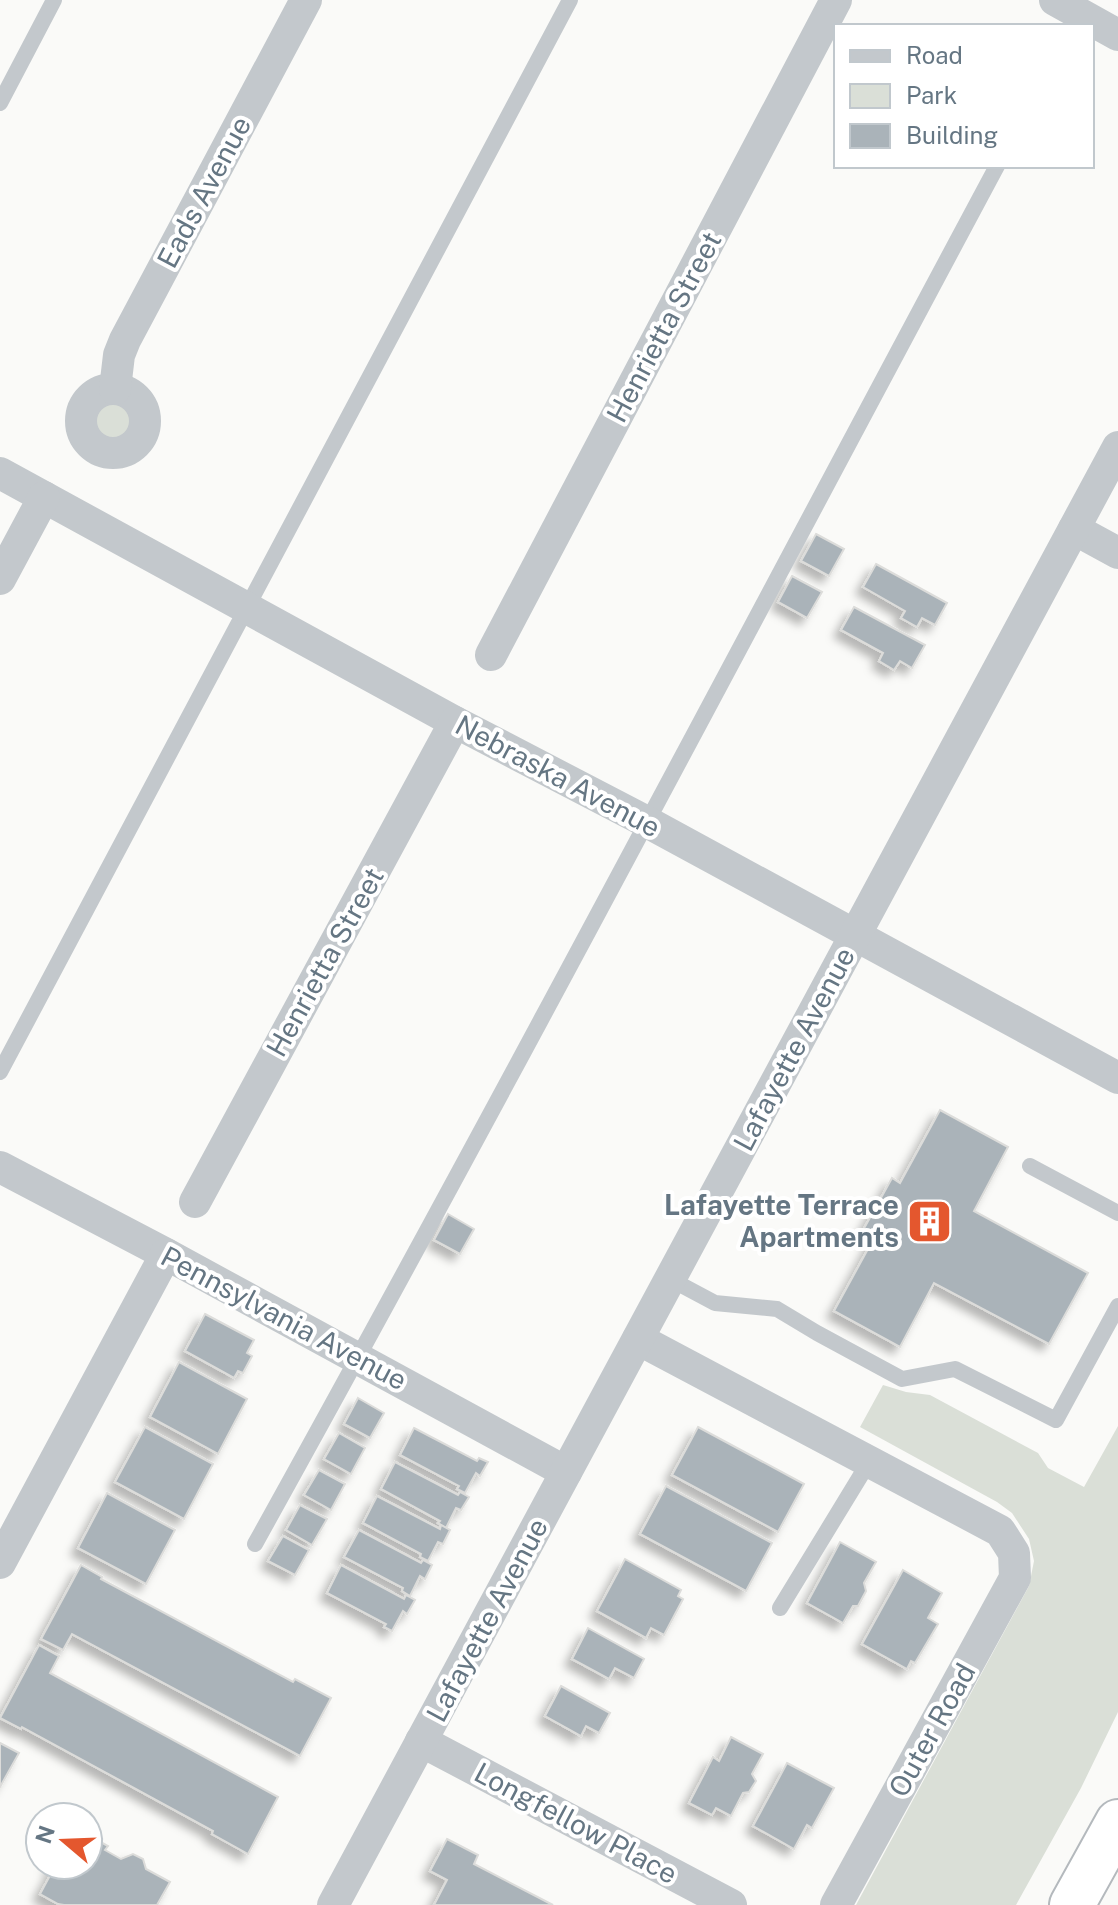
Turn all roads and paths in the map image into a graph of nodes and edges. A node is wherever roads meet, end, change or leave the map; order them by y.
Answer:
1 (54, 0) edge
2 (306, 0) edge
3 (570, 0) edge
4 (836, 0) edge
5 (0, 103) edge
6 (996, 168) edge
7 (115, 389) dead end
8 (1118, 447) edge
9 (0, 473) edge
10 (44, 497) junction
11 (1074, 529) junction
12 (1118, 553) edge
13 (0, 579) edge
14 (246, 608) junction
15 (491, 655) dead end
16 (455, 722) junction
17 (647, 822) junction
18 (856, 935) junction
19 (0, 1072) edge
20 (1118, 1078) edge
21 (1030, 1166) dead end
22 (0, 1167) edge
23 (195, 1202) dead end
24 (1118, 1213) edge
25 (166, 1254) junction
26 (670, 1279) junction
27 (1118, 1306) edge
28 (638, 1339) junction
29 (358, 1358) junction
30 (869, 1462) junction
31 (566, 1472) junction
32 (255, 1544) dead end
33 (0, 1563) edge
34 (780, 1608) dead end
35 (421, 1741) junction
36 (1118, 1822) edge
37 (333, 1905) edge
38 (731, 1905) edge
39 (836, 1905) edge
40 (1072, 1905) edge

1 - 5 lane
2 - 7 street, Eads Avenue
3 - 14 lane
4 - 15 street, Henrietta Street
6 - 17 lane
8 - 11 street, Lafayette Avenue
9 - 10 street, Nebraska Avenue
10 - 13 street
10 - 14 street, Nebraska Avenue
11 - 12 street
11 - 18 street, Lafayette Avenue
14 - 16 street, Nebraska Avenue
14 - 19 lane
16 - 17 street, Nebraska Avenue
16 - 23 street, Henrietta Street
17 - 18 street, Nebraska Avenue
17 - 29 lane
18 - 20 street, Nebraska Avenue
18 - 26 street, Lafayette Avenue
21 - 24 lane
22 - 25 street, Pennsylvania Avenue
25 - 29 street, Pennsylvania Avenue
25 - 33 street
26 - 27 lane
26 - 28 street, Lafayette Avenue
28 - 30 street
28 - 31 street, Lafayette Avenue
29 - 31 street, Pennsylvania Avenue
29 - 32 lane
30 - 34 lane
30 - 39 street, Outer Road
31 - 35 street, Lafayette Avenue
35 - 37 street, Lafayette Avenue
35 - 38 street, Longfellow Place
36 - 40 highway

